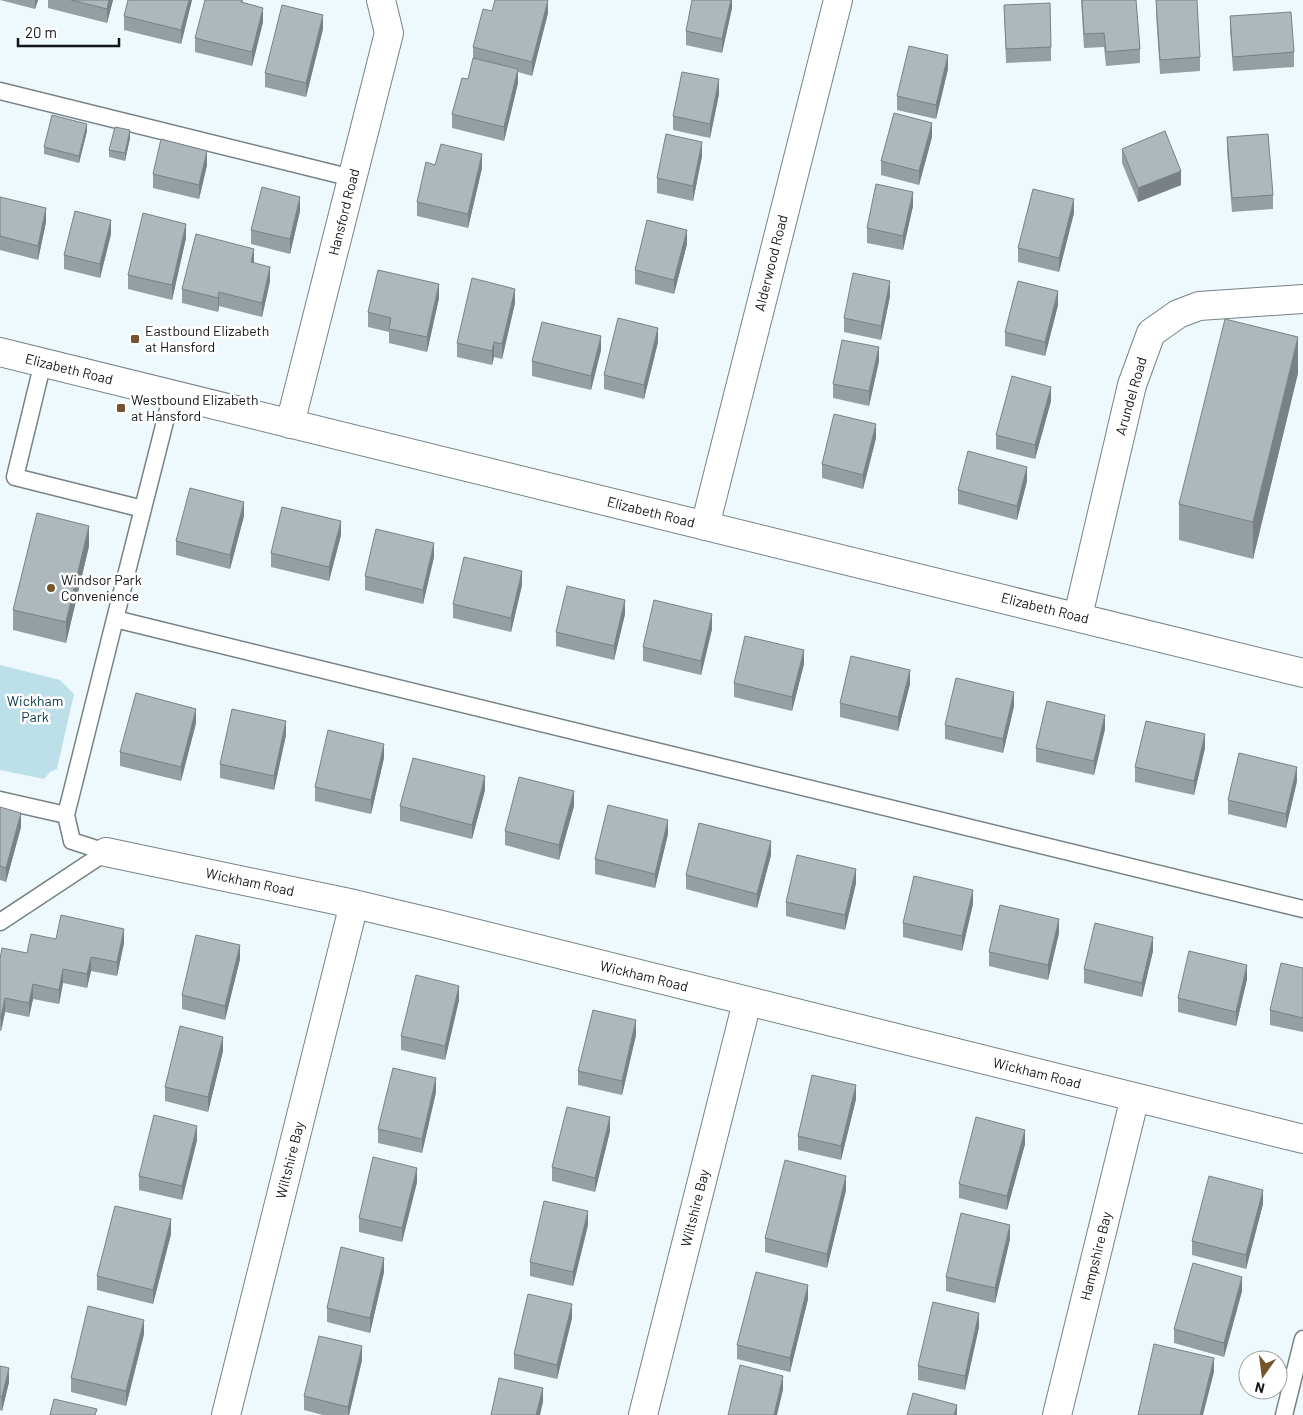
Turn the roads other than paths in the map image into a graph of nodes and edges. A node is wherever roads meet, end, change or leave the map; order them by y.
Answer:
1 (381, 0) edge
2 (838, 0) edge
3 (0, 91) edge
4 (352, 178) junction
5 (1303, 299) edge
6 (0, 352) edge
7 (44, 362) junction
8 (172, 394) junction
9 (290, 424) junction
10 (143, 509) junction
11 (705, 526) junction
12 (1078, 616) junction
13 (115, 619) junction
14 (1303, 673) edge
15 (0, 800) edge
16 (66, 815) junction
17 (106, 852) junction
18 (354, 904) junction
19 (1303, 909) edge
20 (0, 922) edge
21 (747, 1002) junction
22 (1134, 1097) junction
23 (1303, 1139) edge
24 (1303, 1339) edge
25 (226, 1415) edge
26 (643, 1415) edge
27 (1057, 1415) edge
28 (1284, 1415) edge

1 - 4 street, Hansford Road
2 - 11 street, Alderwood Road
3 - 4 lane
4 - 9 street, Hansford Road
5 - 12 street, Arundel Road
6 - 7 street, Elizabeth Road
7 - 8 street, Elizabeth Road
7 - 10 lane
8 - 9 street, Elizabeth Road
8 - 10 lane
9 - 11 street, Elizabeth Road
10 - 13 lane
11 - 12 street, Elizabeth Road
12 - 14 street, Elizabeth Road
13 - 16 lane
13 - 19 lane
15 - 16 lane
16 - 17 lane
17 - 18 street, Wickham Road
17 - 20 lane
18 - 21 street, Wickham Road
18 - 25 street, Wiltshire Bay
21 - 22 street, Wickham Road
21 - 26 street, Wiltshire Bay
22 - 23 street, Wickham Road
22 - 27 street, Hampshire Bay
24 - 28 lane

